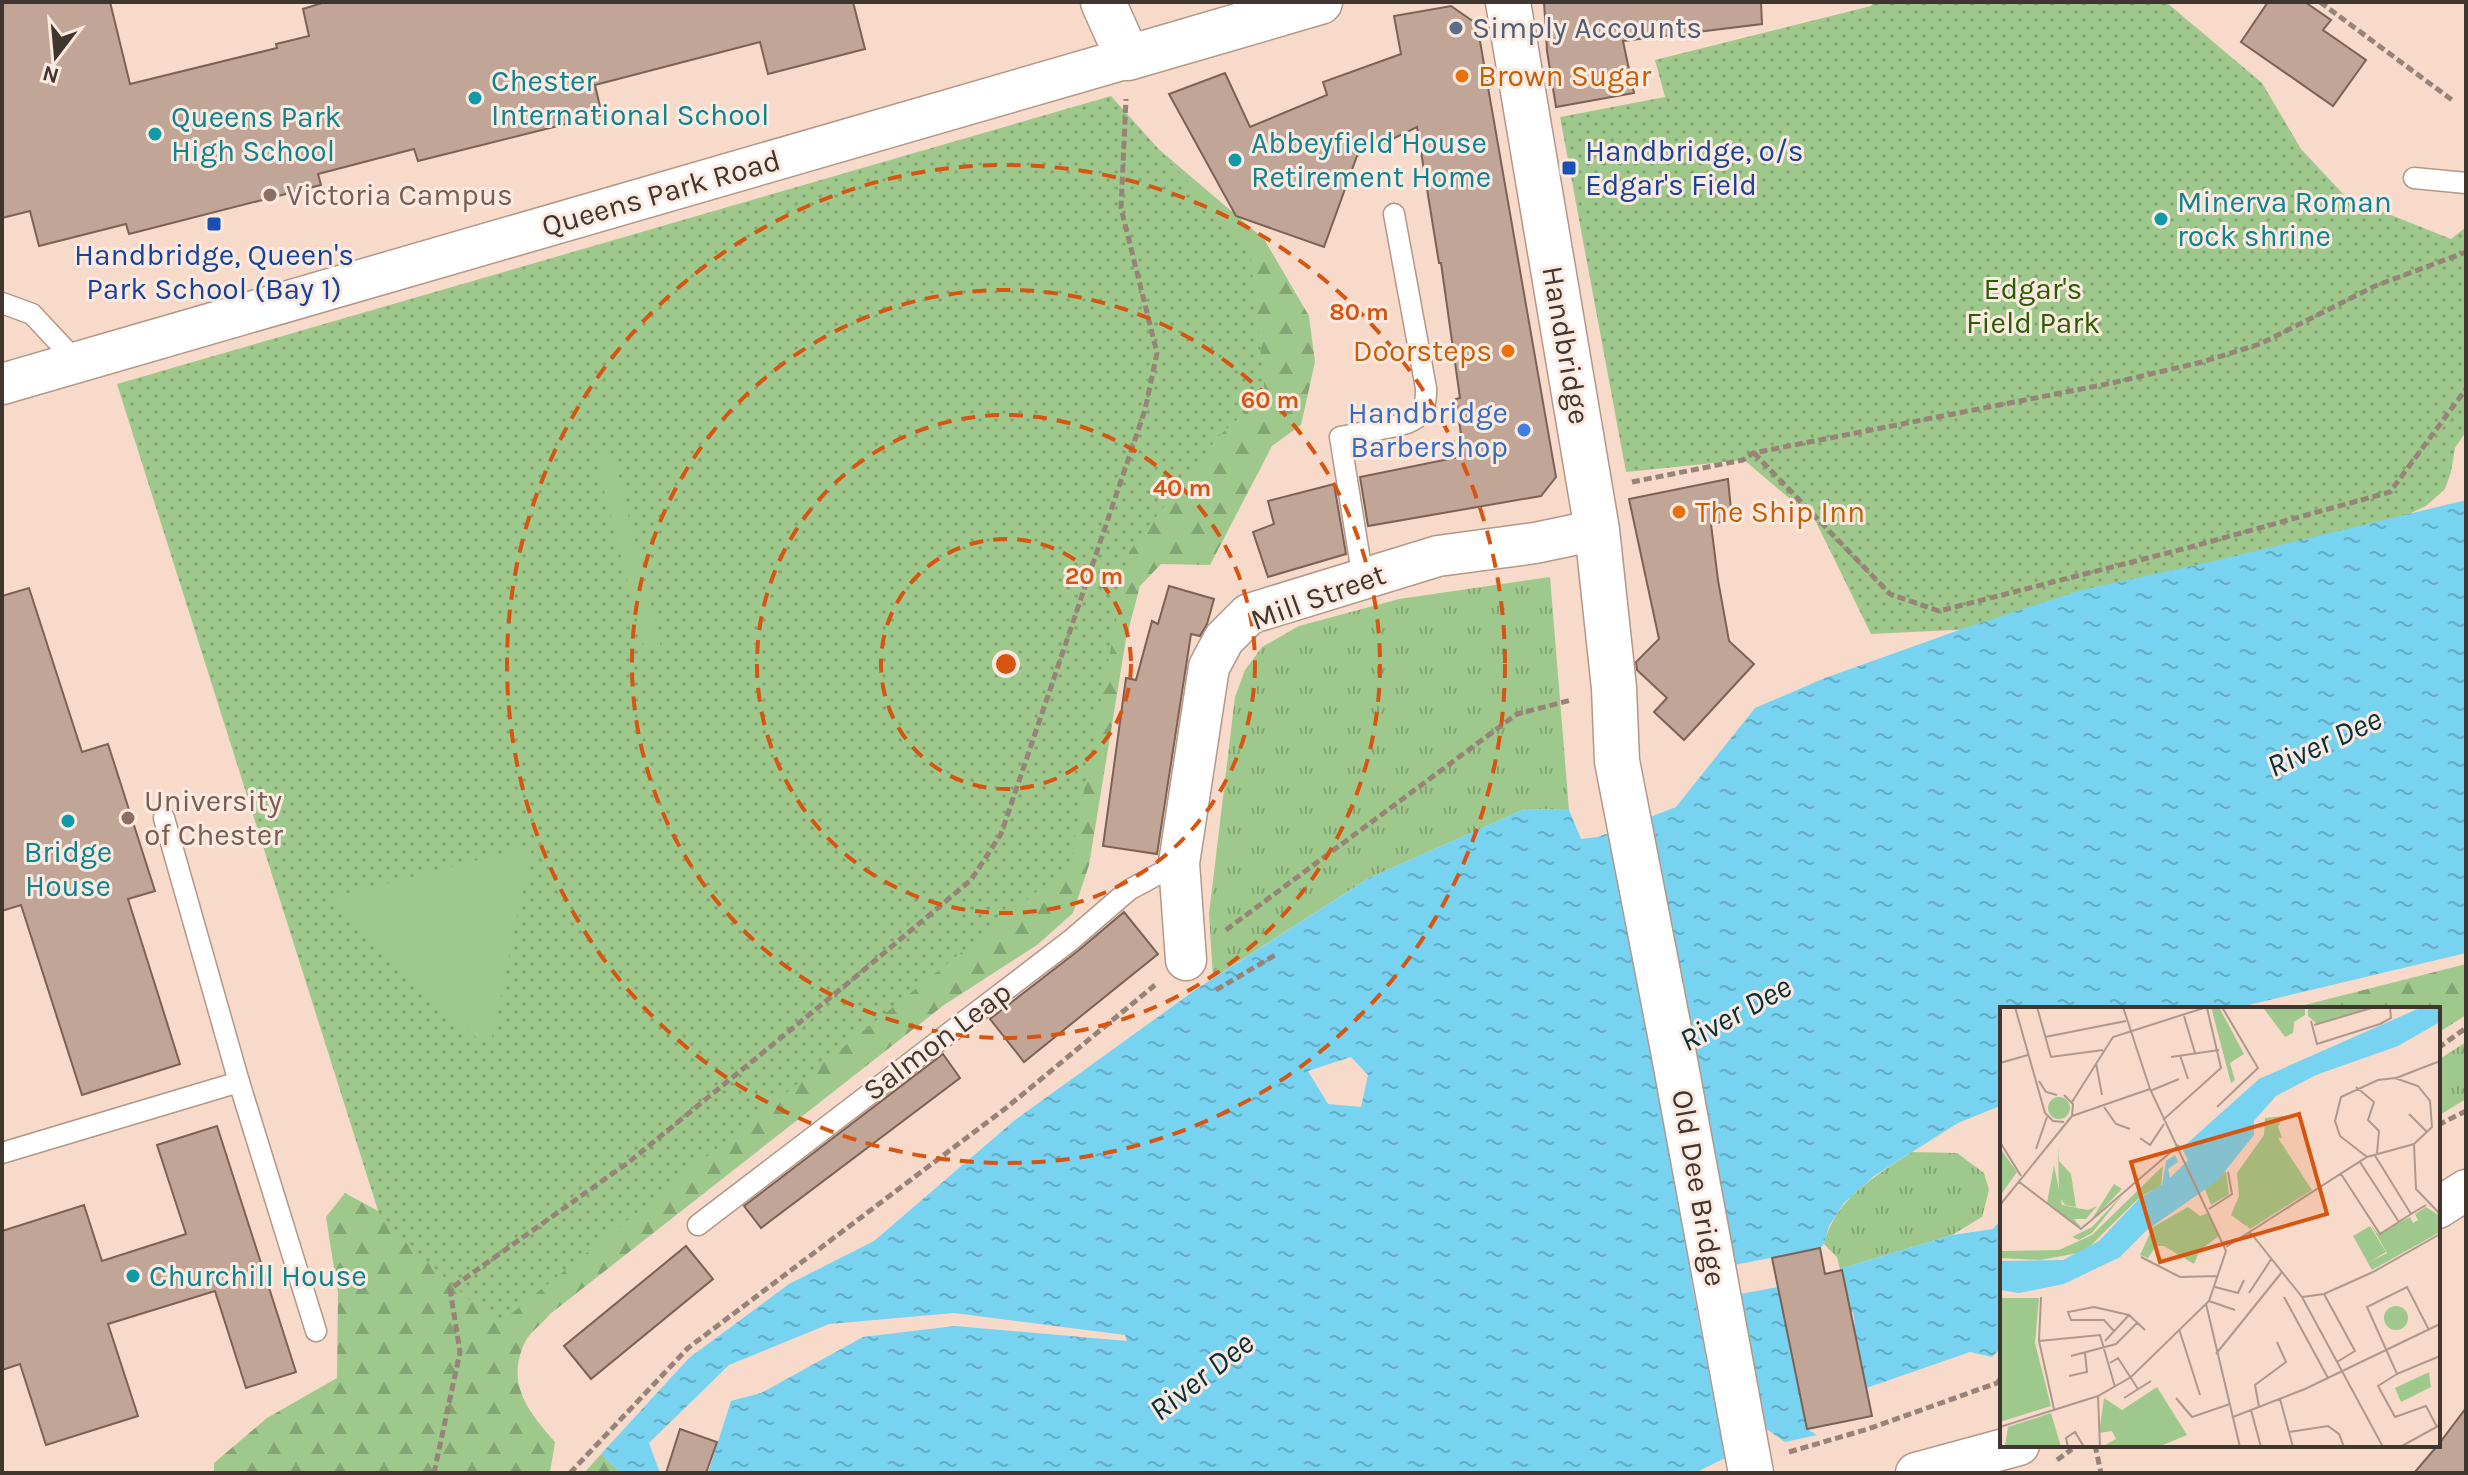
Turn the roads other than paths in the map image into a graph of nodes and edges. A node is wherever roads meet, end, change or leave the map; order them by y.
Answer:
1 (1103, 2) edge
2 (1320, 2) edge
3 (1508, 2) edge
4 (1128, 58) junction
5 (2414, 178) dead end
6 (2466, 183) edge
7 (1394, 214) dead end
8 (2, 303) edge
9 (77, 362) junction
10 (2, 384) edge
11 (1594, 510) junction
12 (1363, 579) junction
13 (1614, 688) joint
14 (164, 818) dead end
15 (1179, 863) junction
16 (1186, 960) road end
17 (239, 1082) junction
18 (2, 1153) edge
19 (2466, 1190) edge
20 (2440, 1207) edge
21 (698, 1225) dead end
22 (316, 1331) dead end
23 (2012, 1447) edge
24 (1749, 1463) edge
25 (1916, 1473) edge

1 - 4 street
2 - 4 street, Queens Park Road
3 - 11 street, Handbridge
4 - 9 street, Queens Park Road
5 - 6 lane
7 - 12 lane
8 - 9 lane
9 - 10 street, Queens Park Road
11 - 12 street, Mill Street
11 - 13 street, Handbridge
12 - 15 street, Mill Street
13 - 24 street, Old Dee Bridge
14 - 17 lane
15 - 16 street, Mill Street
15 - 21 lane, Salmon Leap
17 - 18 lane
17 - 22 lane
19 - 20 street
23 - 25 street

